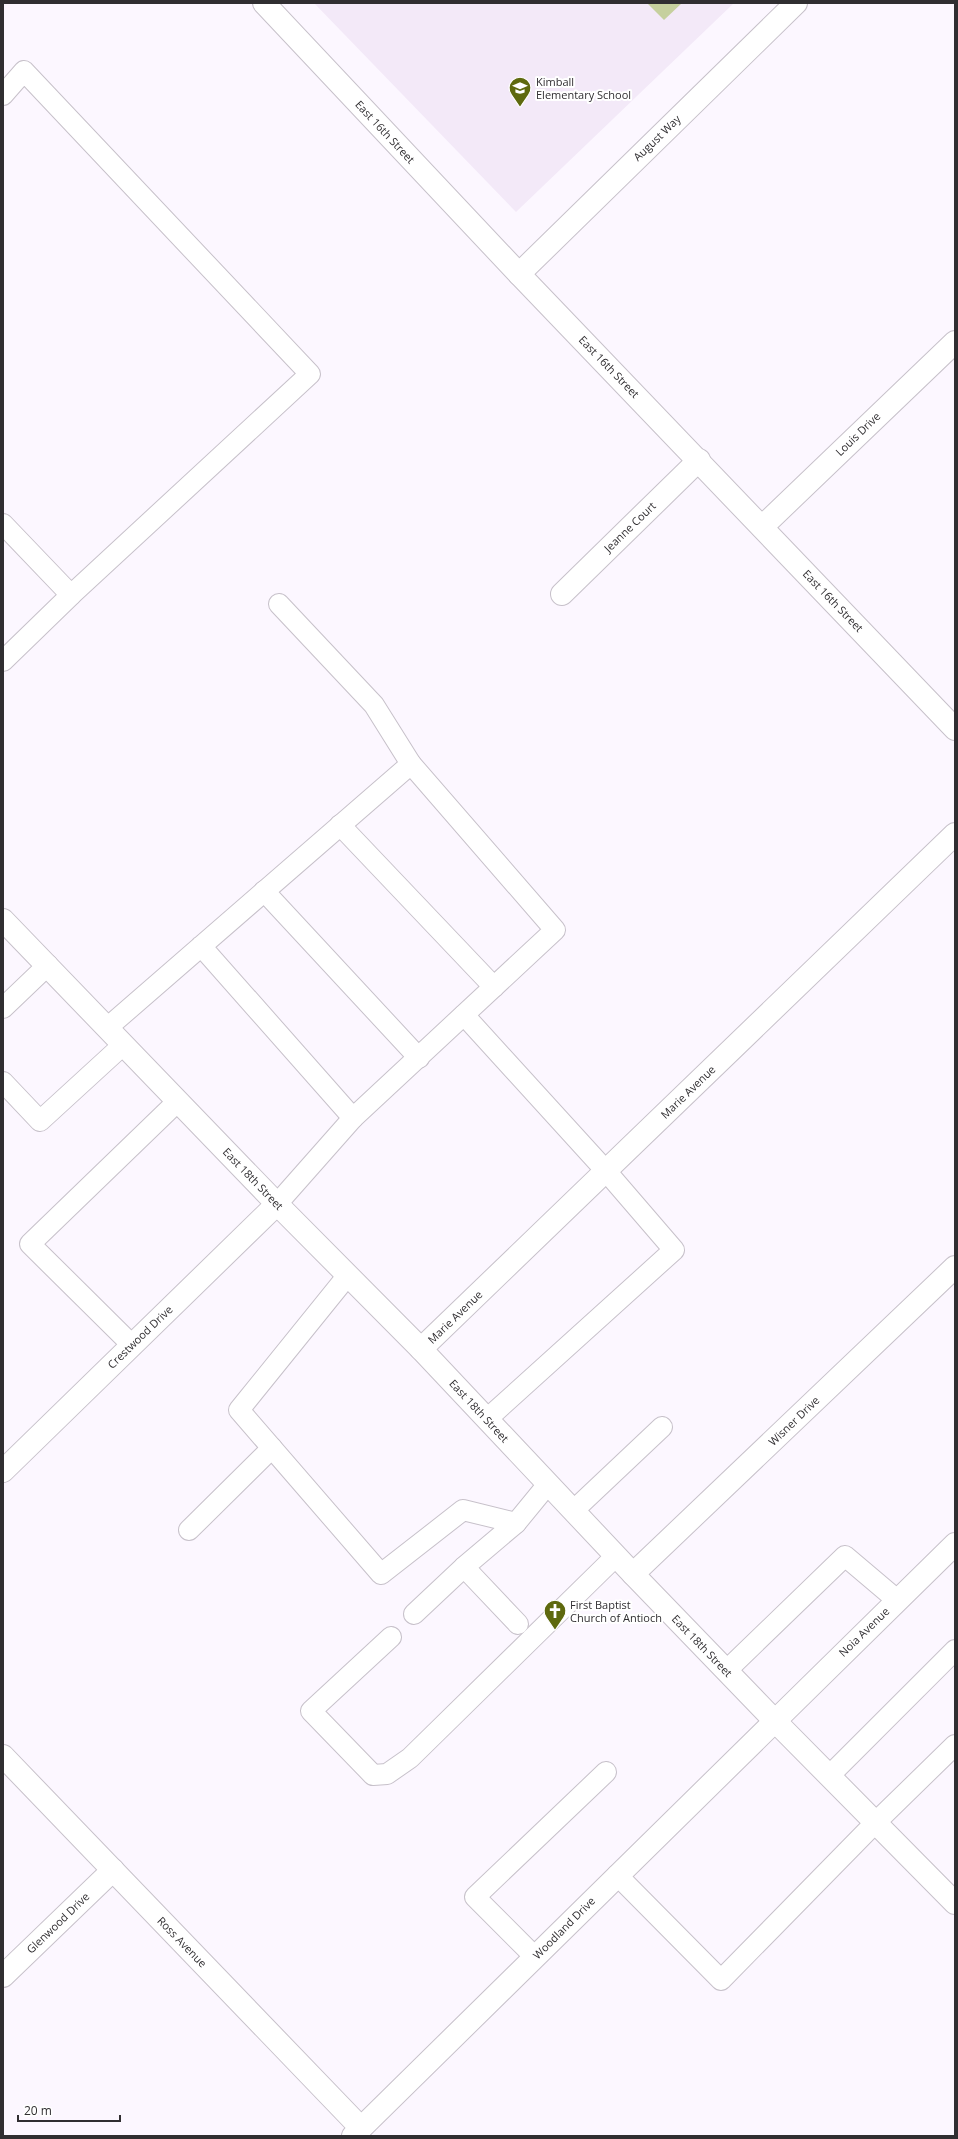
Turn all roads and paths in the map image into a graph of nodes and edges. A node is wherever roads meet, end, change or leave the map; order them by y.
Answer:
1 (264, 3) edge
2 (796, 3) edge
3 (3, 95) edge
4 (519, 274) junction
5 (955, 342) edge
6 (699, 460) junction
7 (762, 527) junction
8 (7, 537) edge
9 (562, 594) dead end
10 (71, 595) junction
11 (279, 604) dead end
12 (3, 661) edge
13 (955, 729) edge
14 (411, 764) junction
15 (340, 825) junction
16 (955, 834) edge
17 (264, 891) junction
18 (3, 920) edge
19 (201, 946) junction
20 (48, 965) junction
21 (494, 988) junction
22 (3, 1008) edge
23 (464, 1015) junction
24 (107, 1028) junction
25 (123, 1045) junction
26 (419, 1058) junction
27 (3, 1082) edge
28 (178, 1101) junction
29 (353, 1118) junction
30 (606, 1171) junction
31 (277, 1204) junction
32 (955, 1267) edge
33 (348, 1275) junction
34 (132, 1345) junction
35 (421, 1349) junction
36 (487, 1419) junction
37 (662, 1427) dead end
38 (272, 1448) junction
39 (3, 1470) edge
40 (548, 1484) junction
41 (574, 1511) junction
42 (516, 1523) junction
43 (189, 1530) dead end
44 (955, 1544) edge
45 (616, 1556) junction
46 (464, 1567) junction
47 (633, 1574) junction
48 (897, 1600) junction
49 (414, 1614) dead end
50 (518, 1624) dead end
51 (390, 1637) dead end
52 (955, 1650) edge
53 (726, 1671) junction
54 (774, 1720) junction
55 (955, 1746) edge
56 (3, 1756) edge
57 (606, 1772) dead end
58 (829, 1776) junction
59 (875, 1823) junction
60 (113, 1870) junction
61 (617, 1876) junction
62 (955, 1903) edge
63 (535, 1957) junction
64 (3, 1976) edge
65 (357, 2132) edge

1 - 4 street, East 16th Street
2 - 4 street, August Way
3 - 10 lane
4 - 6 street, East 16th Street
5 - 7 street, Louis Drive
6 - 7 street, East 16th Street
6 - 9 street, Jeanne Court
7 - 13 street, East 16th Street
8 - 10 lane
10 - 12 lane
11 - 14 lane
14 - 15 lane
14 - 21 lane
15 - 17 lane
15 - 21 lane
16 - 30 street, Marie Avenue
17 - 19 lane
17 - 26 lane
18 - 20 street, East 18th Street
19 - 24 lane
19 - 29 lane
20 - 22 lane
20 - 24 street, East 18th Street
21 - 23 lane
23 - 26 lane
23 - 30 lane
24 - 25 street, East 18th Street
25 - 27 lane
25 - 28 street, East 18th Street
26 - 29 lane
28 - 31 street, East 18th Street
28 - 34 lane
29 - 31 lane
30 - 35 street, Marie Avenue
30 - 36 lane
31 - 33 street, East 18th Street
31 - 34 street, Crestwood Drive
32 - 47 street, Wisner Drive
33 - 35 street, East 18th Street
33 - 38 lane
34 - 39 street, Crestwood Drive
35 - 36 street, East 18th Street
36 - 40 street, East 18th Street
37 - 41 lane
38 - 42 lane
38 - 43 lane
40 - 41 street, East 18th Street
40 - 42 lane
41 - 45 street, East 18th Street
42 - 46 lane
44 - 48 street, Noia Avenue
45 - 47 street, East 18th Street
45 - 51 lane
46 - 49 lane
46 - 50 lane
47 - 53 street, East 18th Street
48 - 53 lane
48 - 54 street, Noia Avenue
52 - 58 lane
53 - 54 street, East 18th Street
54 - 58 street, East 18th Street
54 - 61 street, Woodland Drive
55 - 59 lane
56 - 60 street, Ross Avenue
57 - 63 lane
58 - 59 street, East 18th Street
59 - 61 lane
59 - 62 street, East 18th Street
60 - 64 street, Glenwood Drive
60 - 65 street, Ross Avenue
61 - 63 street, Woodland Drive
63 - 65 street, Woodland Drive

